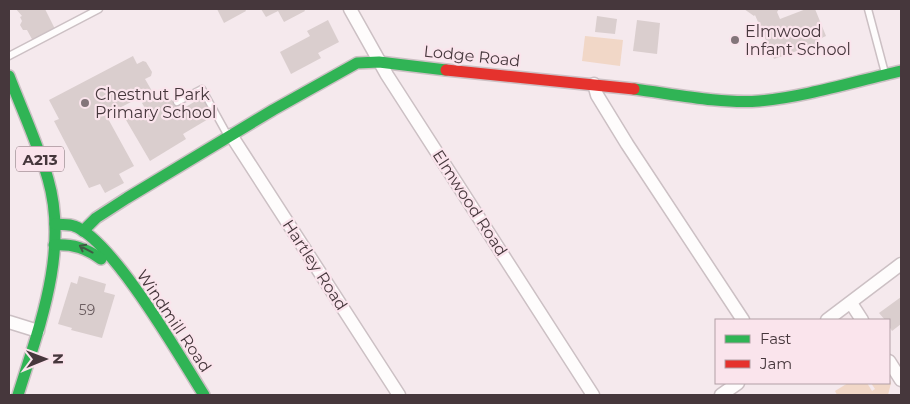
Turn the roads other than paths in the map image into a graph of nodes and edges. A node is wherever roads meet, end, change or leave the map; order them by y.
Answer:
1 (98, 9) edge
2 (350, 9) edge
3 (868, 9) edge
4 (9, 56) edge
5 (379, 62) junction
6 (901, 72) edge
7 (886, 75) junction
8 (9, 76) edge
9 (594, 84) junction
10 (177, 102) dead end
11 (230, 136) junction
12 (55, 224) junction
13 (84, 231) junction
14 (54, 246) junction
15 (901, 264) edge
16 (115, 265) junction
17 (851, 303) junction
18 (742, 319) edge
19 (828, 319) edge
20 (861, 319) edge
21 (9, 322) edge
22 (38, 331) junction
23 (890, 363) edge
24 (901, 380) edge
25 (737, 384) edge
26 (18, 395) edge
27 (204, 395) edge
28 (400, 395) edge
29 (593, 395) edge
30 (721, 395) edge

1 - 4 lane
2 - 5 street, Elmwood Road
3 - 7 lane
5 - 9 street, Lodge Road
5 - 11 street, Lodge Road
5 - 29 street, Elmwood Road
6 - 7 street, Lodge Road
7 - 9 street, Lodge Road
8 - 12 street, A213
9 - 18 street
10 - 11 lane
11 - 13 street, Lodge Road
11 - 28 street, Hartley Road
12 - 13 street, Windmill Road
12 - 14 street, A213
13 - 16 street, Windmill Road
16 -> 14 street, Windmill Road
14 - 22 street
15 - 17 street
16 - 27 street, Windmill Road
17 - 19 street
17 - 20 street
21 - 22 street
22 - 26 street
23 - 24 street
25 - 30 street

